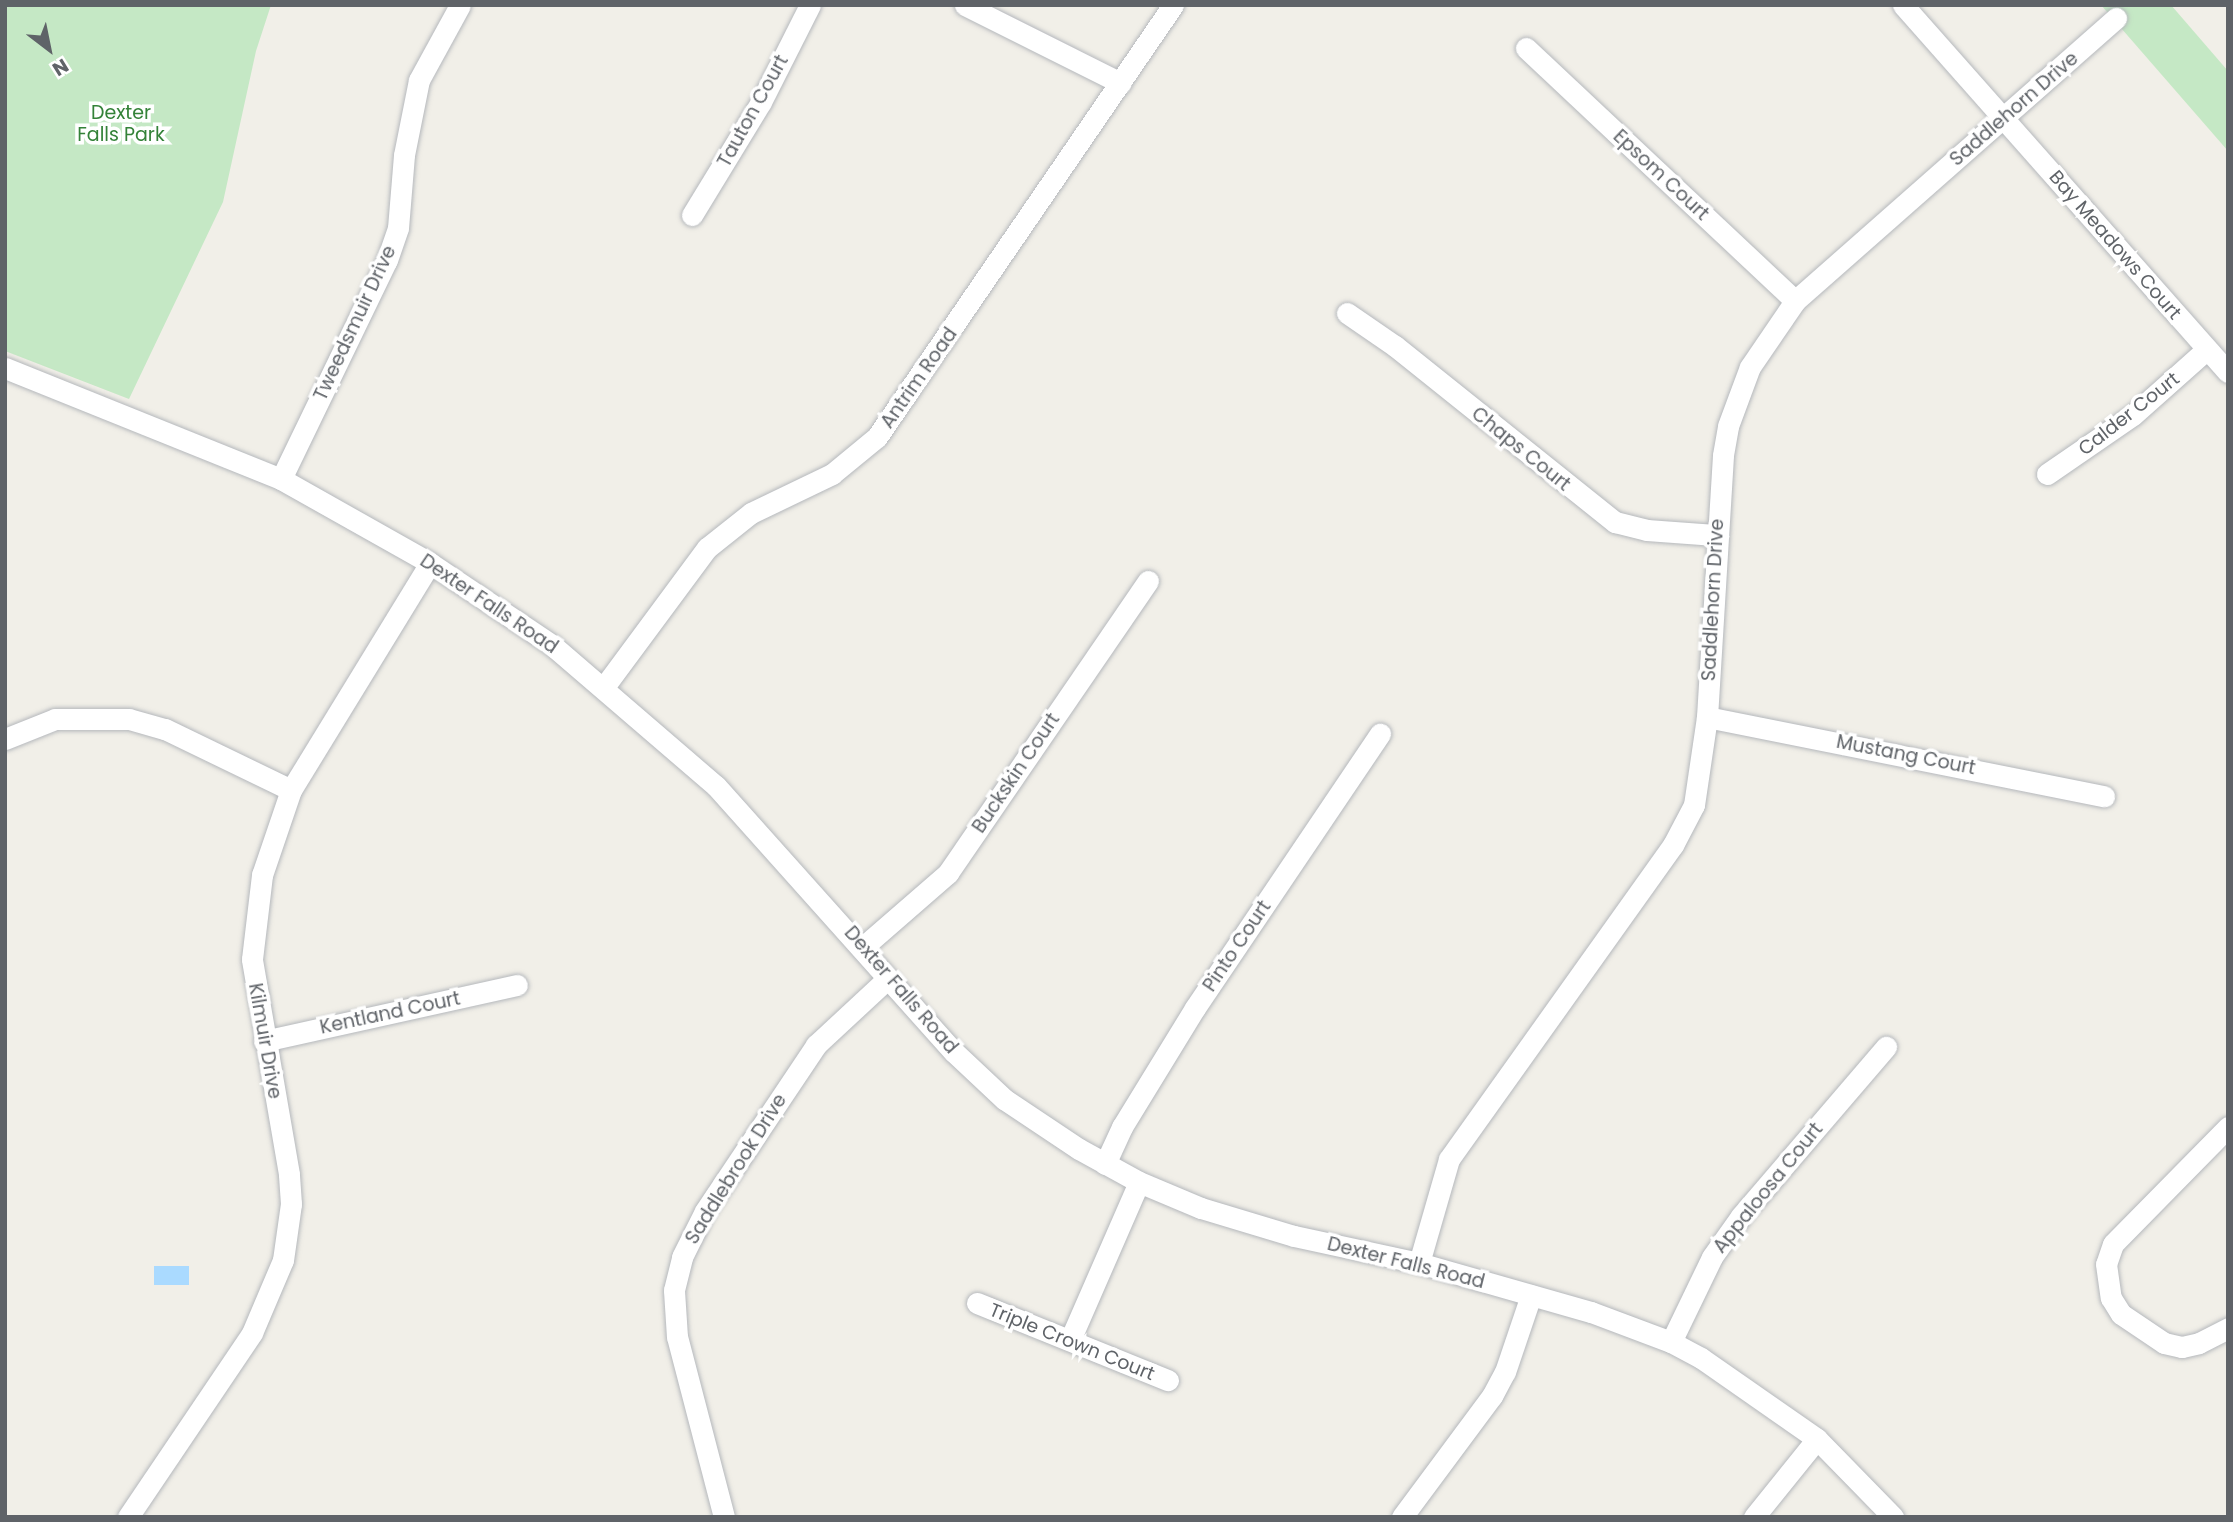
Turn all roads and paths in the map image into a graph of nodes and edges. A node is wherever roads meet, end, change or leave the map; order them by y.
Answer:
1 (460, 5) edge
2 (810, 5) edge
3 (965, 5) edge
4 (1173, 5) edge
5 (1903, 5) edge
6 (2116, 18) dead end
7 (1526, 48) dead end
8 (1121, 83) junction
9 (2003, 118) junction
10 (692, 215) dead end
11 (1795, 301) junction
12 (1347, 313) dead end
13 (2207, 349) junction
14 (5, 368) edge
15 (2228, 372) edge
16 (2048, 474) dead end
17 (281, 479) junction
18 (1715, 536) junction
19 (430, 563) junction
20 (1148, 581) dead end
21 (604, 687) junction
22 (1707, 717) junction
23 (1380, 734) dead end
24 (5, 739) edge
25 (291, 790) junction
26 (2104, 796) dead end
27 (863, 947) junction
28 (887, 979) junction
29 (517, 985) dead end
30 (264, 1041) junction
31 (1886, 1047) dead end
32 (2228, 1127) edge
33 (1105, 1164) junction
34 (1139, 1182) junction
35 (1419, 1263) junction
36 (1531, 1295) junction
37 (977, 1303) dead end
38 (2228, 1328) edge
39 (1070, 1340) junction
40 (1671, 1342) junction
41 (1168, 1380) dead end
42 (1817, 1440) junction
43 (128, 1517) edge
44 (724, 1517) edge
45 (1402, 1517) edge
46 (1754, 1517) edge
47 (1893, 1517) edge

1 - 17 street, Tweedsmuir Drive
2 - 10 street, Tauton Court
3 - 8 street
4 - 8 street, Antrim Road
5 - 9 street, Bay Meadows Court
6 - 9 street, Saddlehorn Drive
7 - 11 street, Epsom Court
8 - 21 street, Antrim Road
9 - 11 street, Saddlehorn Drive
9 - 13 street, Bay Meadows Court
11 - 18 street, Saddlehorn Drive
12 - 18 street, Chaps Court
13 - 15 street, Bay Meadows Court
13 - 16 street, Calder Court
14 - 17 street, Dexter Falls Road
17 - 19 street, Dexter Falls Road
18 - 22 street, Saddlehorn Drive
19 - 21 street, Dexter Falls Road
19 - 25 street, Kilmuir Drive
20 - 27 street, Buckskin Court
21 - 27 street, Dexter Falls Road
22 - 26 street, Mustang Court
22 - 35 street, Saddlehorn Drive
23 - 33 street, Pinto Court
24 - 25 street
25 - 30 street, Kilmuir Drive
27 - 28 street, Dexter Falls Road
28 - 33 street, Dexter Falls Road
28 - 44 street, Saddlebrook Drive
29 - 30 street, Kentland Court
30 - 43 street, Kilmuir Drive
31 - 40 street, Appaloosa Court
32 - 38 street
33 - 34 street, Dexter Falls Road
34 - 35 street, Dexter Falls Road
34 - 39 street
35 - 36 street, Dexter Falls Road
36 - 40 street, Dexter Falls Road
36 - 45 street
37 - 39 street, Triple Crown Court
39 - 41 street, Triple Crown Court
40 - 42 street, Dexter Falls Road
42 - 46 street
42 - 47 street, Dexter Falls Road

